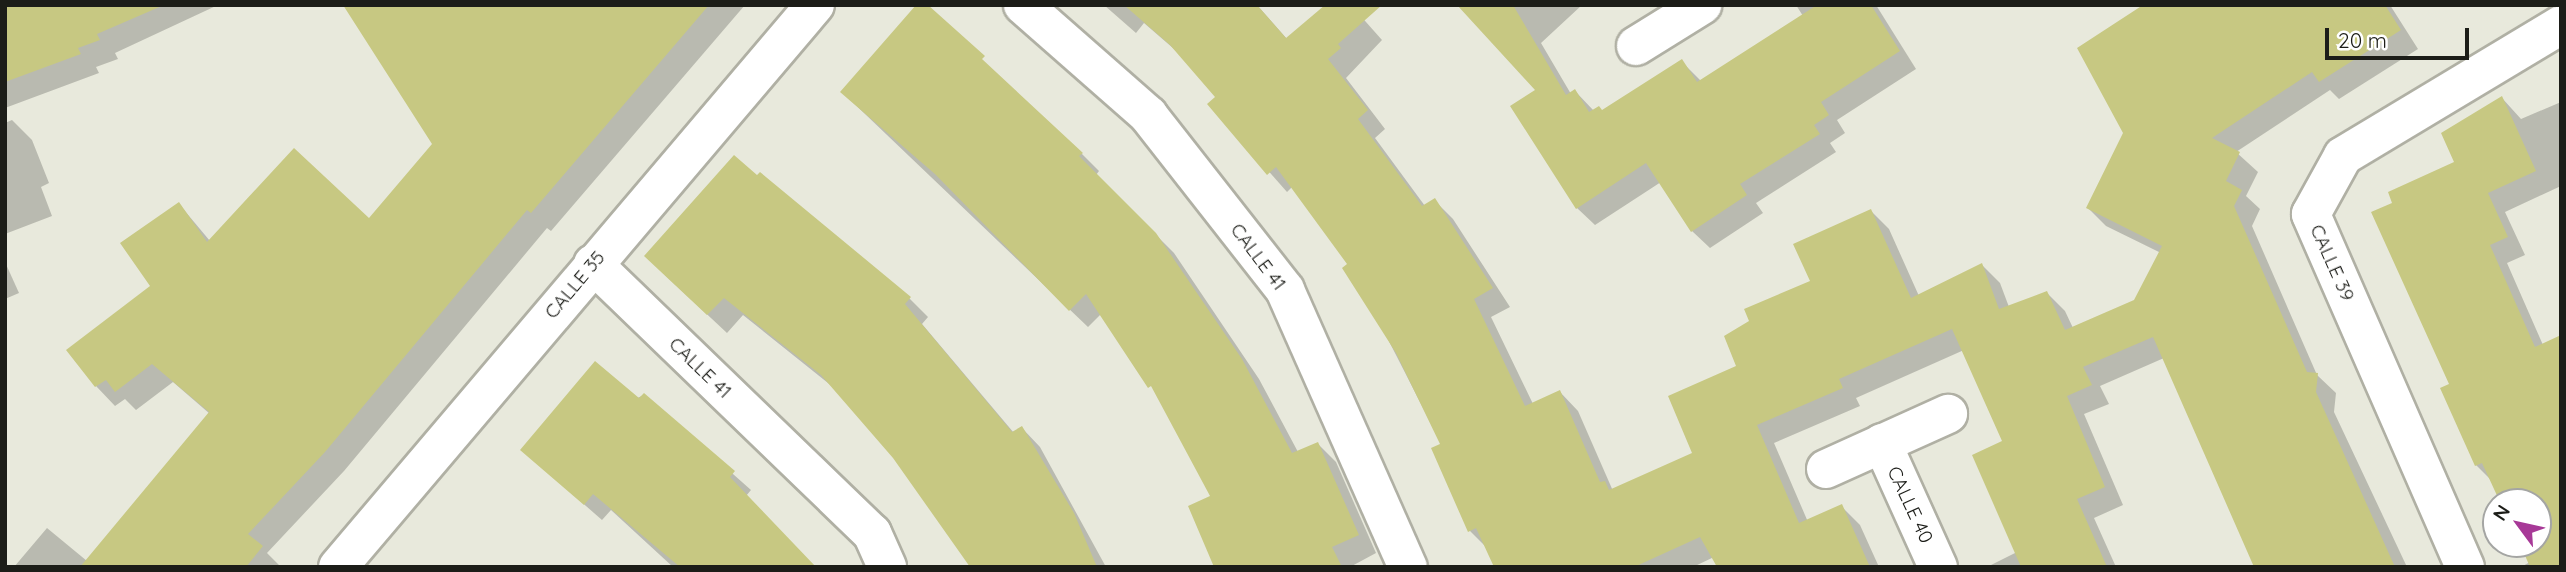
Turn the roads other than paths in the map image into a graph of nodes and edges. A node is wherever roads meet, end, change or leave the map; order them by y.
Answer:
1 (815, 5) edge
2 (1023, 5) edge
3 (1696, 7) edge
4 (2561, 25) edge
5 (1636, 46) dead end
6 (593, 264) junction
7 (1948, 414) dead end
8 (1882, 443) junction
9 (1826, 469) dead end
10 (338, 567) edge
11 (887, 567) edge
12 (1408, 567) edge
13 (1938, 567) edge
14 (2465, 567) edge

1 - 6 street, CALLE 35
2 - 12 street, CALLE 41
3 - 5 street
4 - 14 street, CALLE 39
6 - 10 street, CALLE 35
6 - 11 street, CALLE 41
7 - 8 street
8 - 9 street
8 - 13 street, CALLE 40

